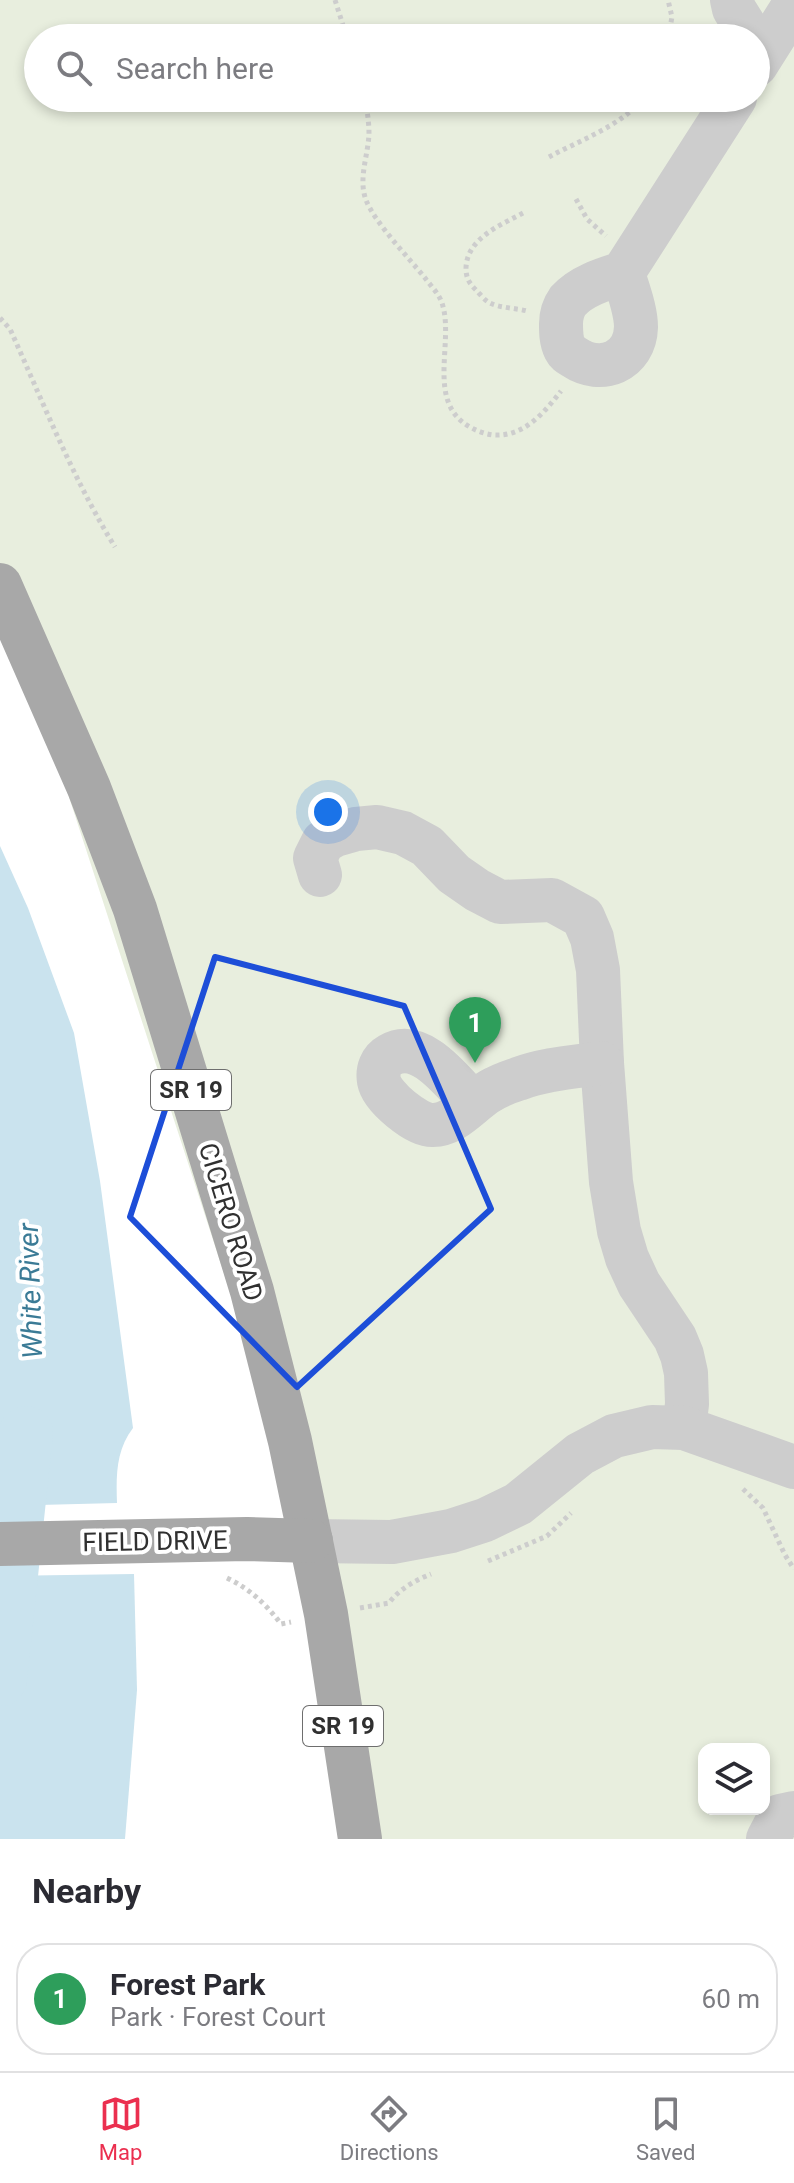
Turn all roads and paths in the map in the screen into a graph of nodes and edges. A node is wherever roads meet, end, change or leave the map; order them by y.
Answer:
1 (335, 0) edge
2 (668, 0) edge
3 (732, 0) edge
4 (794, 5) edge
5 (343, 24) edge
6 (671, 24) edge
7 (744, 24) edge
8 (770, 43) edge
9 (366, 112) edge
10 (630, 112) edge
11 (726, 112) edge
12 (549, 157) dead end
13 (523, 213) dead end
14 (623, 273) dead end
15 (540, 314) dead end
16 (0, 318) edge
17 (566, 384) dead end
18 (115, 547) dead end
19 (0, 585) edge
20 (320, 875) dead end
21 (602, 1063) junction
22 (473, 1103) dead end
23 (684, 1428) junction
24 (794, 1467) edge
25 (734, 1481) dead end
26 (575, 1508) dead end
27 (311, 1541) junction
28 (0, 1544) edge
29 (482, 1562) dead end
30 (794, 1569) edge
31 (440, 1571) dead end
32 (227, 1578) dead end
33 (326, 1614) junction
34 (794, 1813) edge
35 (360, 1839) edge
36 (768, 1839) edge

1 - 5 path
2 - 6 path
3 - 7 street
4 - 8 street
9 - 17 path
10 - 12 path
11 - 14 street
13 - 15 path
16 - 18 path
19 - 27 main road, CICERO ROAD / SR 19
20 - 21 street
21 - 22 street
21 - 23 street
23 - 24 street
23 - 27 street
25 - 30 path
26 - 29 path
27 - 28 main road, FIELD DRIVE
27 - 33 main road, CICERO ROAD / SR 19
31 - 33 path
32 - 33 path
33 - 35 main road, CICERO ROAD / SR 19
34 - 36 street

